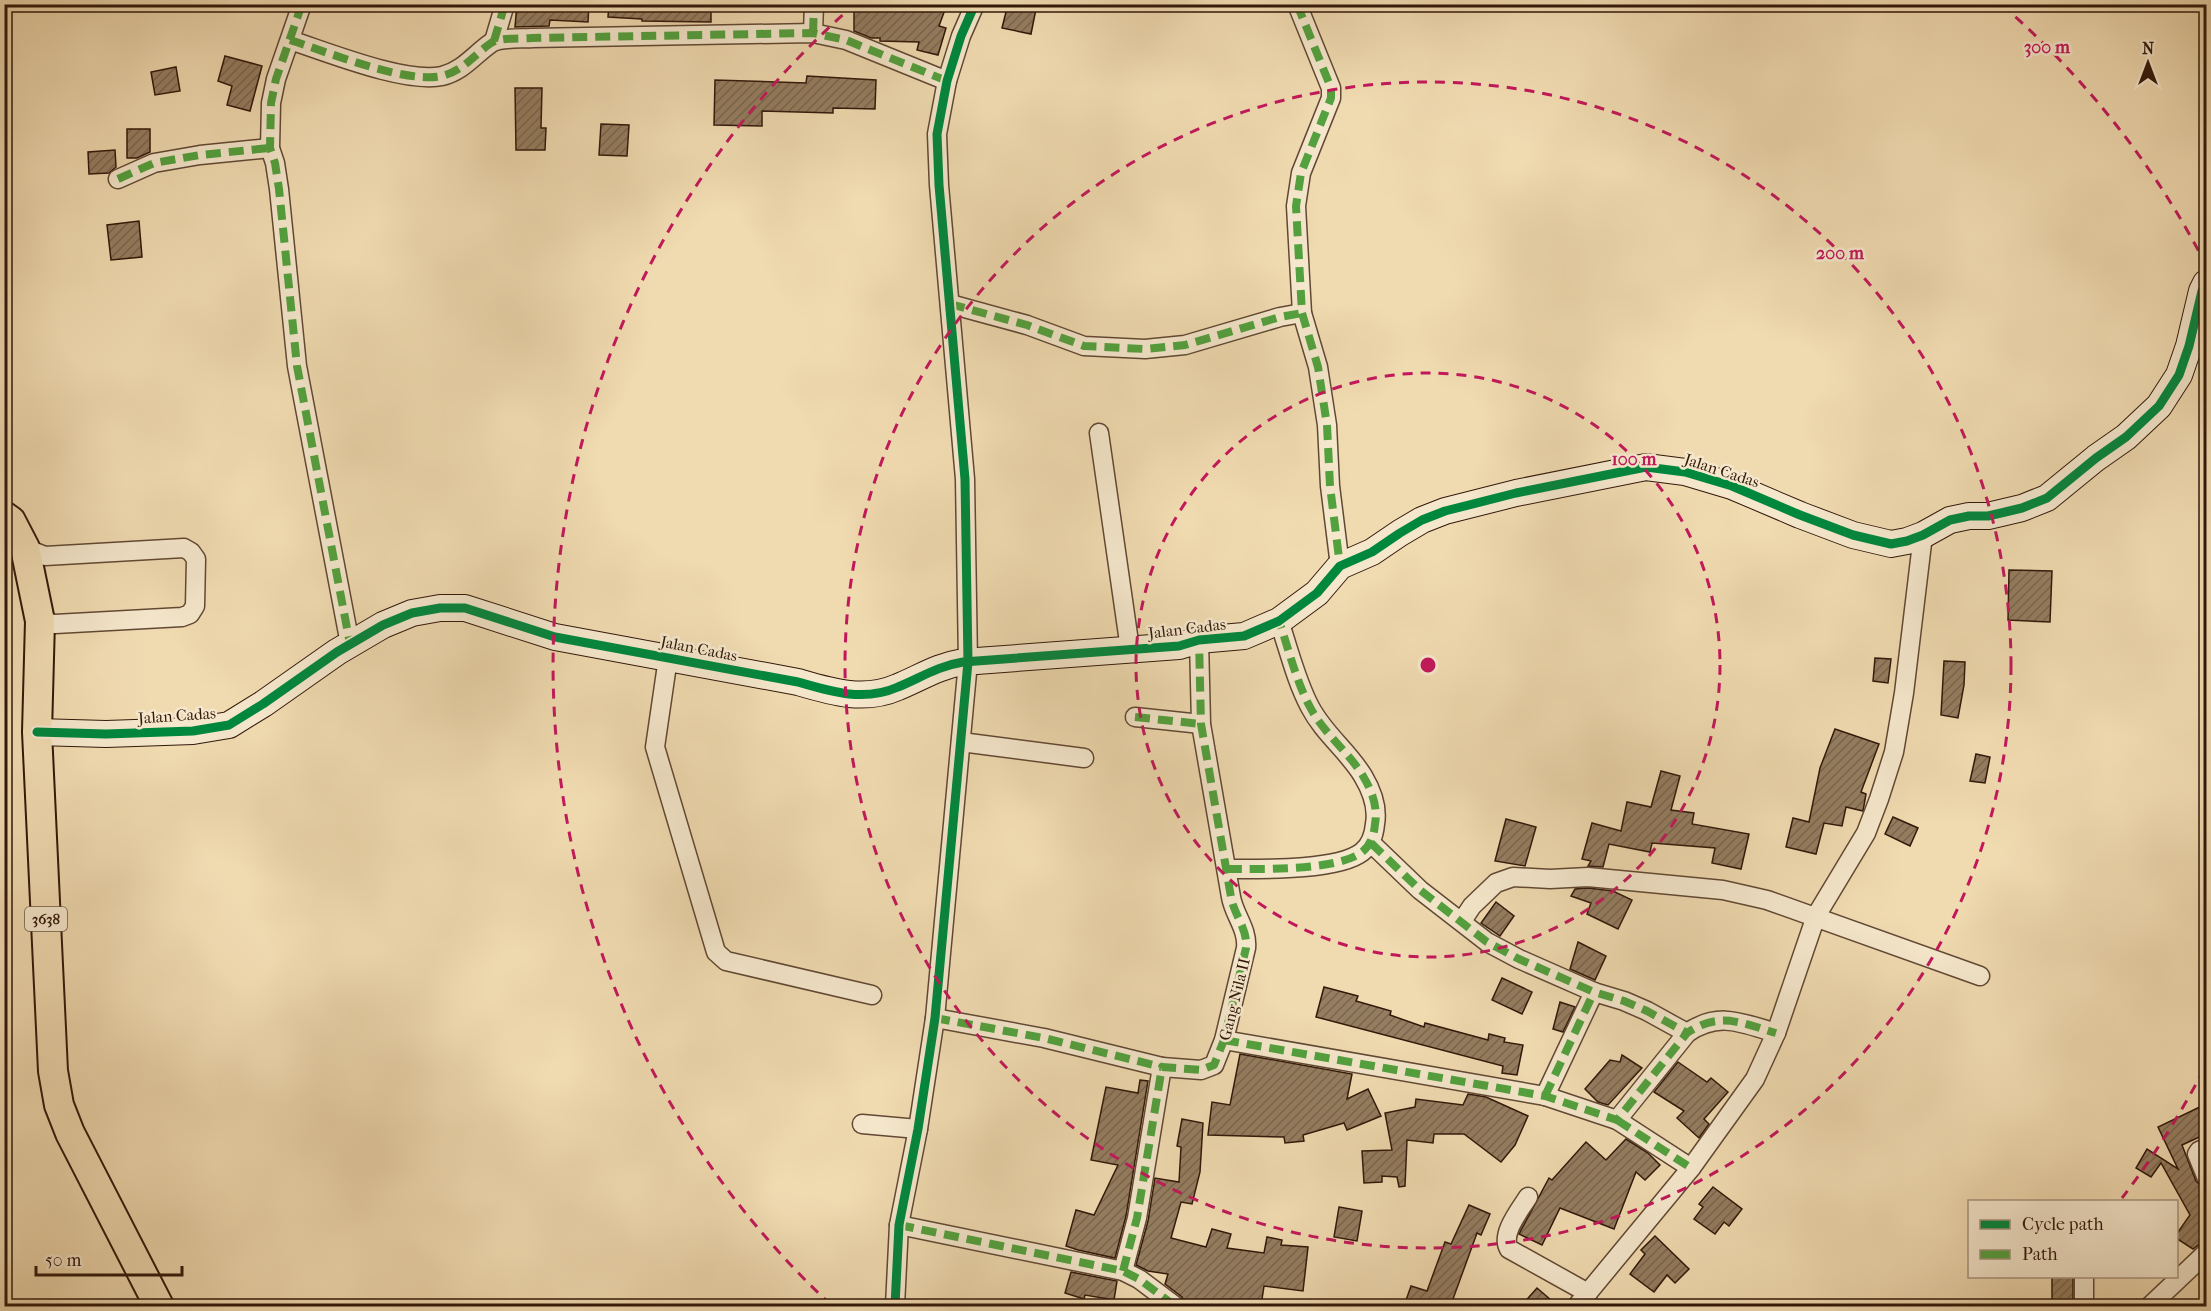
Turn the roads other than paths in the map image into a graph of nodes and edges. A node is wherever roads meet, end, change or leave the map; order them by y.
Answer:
1 (302, 4) edge
2 (505, 4) edge
3 (814, 4) edge
4 (975, 4) edge
5 (1297, 4) edge
6 (813, 33) junction
7 (290, 40) junction
8 (494, 41) junction
9 (947, 81) junction
10 (270, 148) junction
11 (118, 180) dead end
12 (2206, 283) edge
13 (950, 304) junction
14 (1302, 313) junction
15 (1099, 433) dead end
16 (4, 516) edge
17 (1923, 535) junction
18 (25, 548) junction
19 (1340, 566) junction
20 (40, 621) junction
21 (1279, 621) junction
22 (1199, 640) junction
23 (350, 644) junction
24 (1130, 649) junction
25 (668, 658) junction
26 (968, 662) junction
27 (1135, 717) dead end
28 (1201, 724) junction
29 (37, 732) junction
30 (961, 742) junction
31 (1084, 758) dead end
32 (1371, 843) junction
33 (1227, 869) junction
34 (1816, 916) junction
35 (1462, 921) junction
36 (1980, 976) dead end
37 (1593, 992) junction
38 (872, 995) dead end
39 (935, 1018) junction
40 (1687, 1033) junction
41 (1776, 1033) junction
42 (1224, 1040) junction
43 (1162, 1067) junction
44 (1545, 1096) junction
45 (1617, 1119) junction
46 (862, 1124) dead end
47 (918, 1129) junction
48 (2206, 1148) edge
49 (1691, 1168) junction
50 (2206, 1176) edge
51 (1528, 1197) dead end
52 (899, 1225) junction
53 (2206, 1253) edge
54 (1123, 1271) junction
55 (2084, 1278) edge
56 (1582, 1300) edge
57 (159, 1306) edge
58 (895, 1306) edge
59 (1175, 1306) edge
60 (2084, 1306) edge
61 (2150, 1306) edge

1 - 7 street
2 - 8 street
3 - 6 street
4 - 9 street
5 - 14 street
6 - 8 street
6 - 9 street
7 - 8 street
7 - 10 street
9 - 13 street
10 - 11 street
10 - 23 street
12 - 17 street, Jalan Cadas
13 - 14 street
13 - 26 street
14 - 19 street
15 - 24 street
16 - 18 main road, 3638
17 - 19 street, Jalan Cadas
17 - 34 street
18 - 20 main road, 3638
18 - 20 street
19 - 21 street, Jalan Cadas
20 - 29 main road, 3638
21 - 22 street, Jalan Cadas
21 - 32 street
22 - 24 street, Jalan Cadas
22 - 28 street, Gang Nila II
23 - 25 street, Jalan Cadas
23 - 29 street, Jalan Cadas
24 - 26 street, Jalan Cadas
25 - 26 street, Jalan Cadas
25 - 38 street
26 - 30 street
27 - 28 street
28 - 33 street, Gang Nila II
29 - 57 main road, 3638
30 - 31 street
30 - 39 street
32 - 33 street
32 - 35 street
33 - 42 street, Gang Nila II
34 - 35 street
34 - 36 street
34 - 41 street
35 - 37 street
37 - 40 street
37 - 44 street
39 - 43 street
39 - 47 street
40 - 41 street
40 - 45 street
41 - 49 street
42 - 43 street, Gang Nila II
42 - 44 street
43 - 54 street
44 - 45 street
45 - 49 street
46 - 47 street
47 - 52 street
48 - 50 street
49 - 56 street
51 - 56 street
52 - 54 street
52 - 58 street
53 - 61 street
54 - 59 street
55 - 60 street

